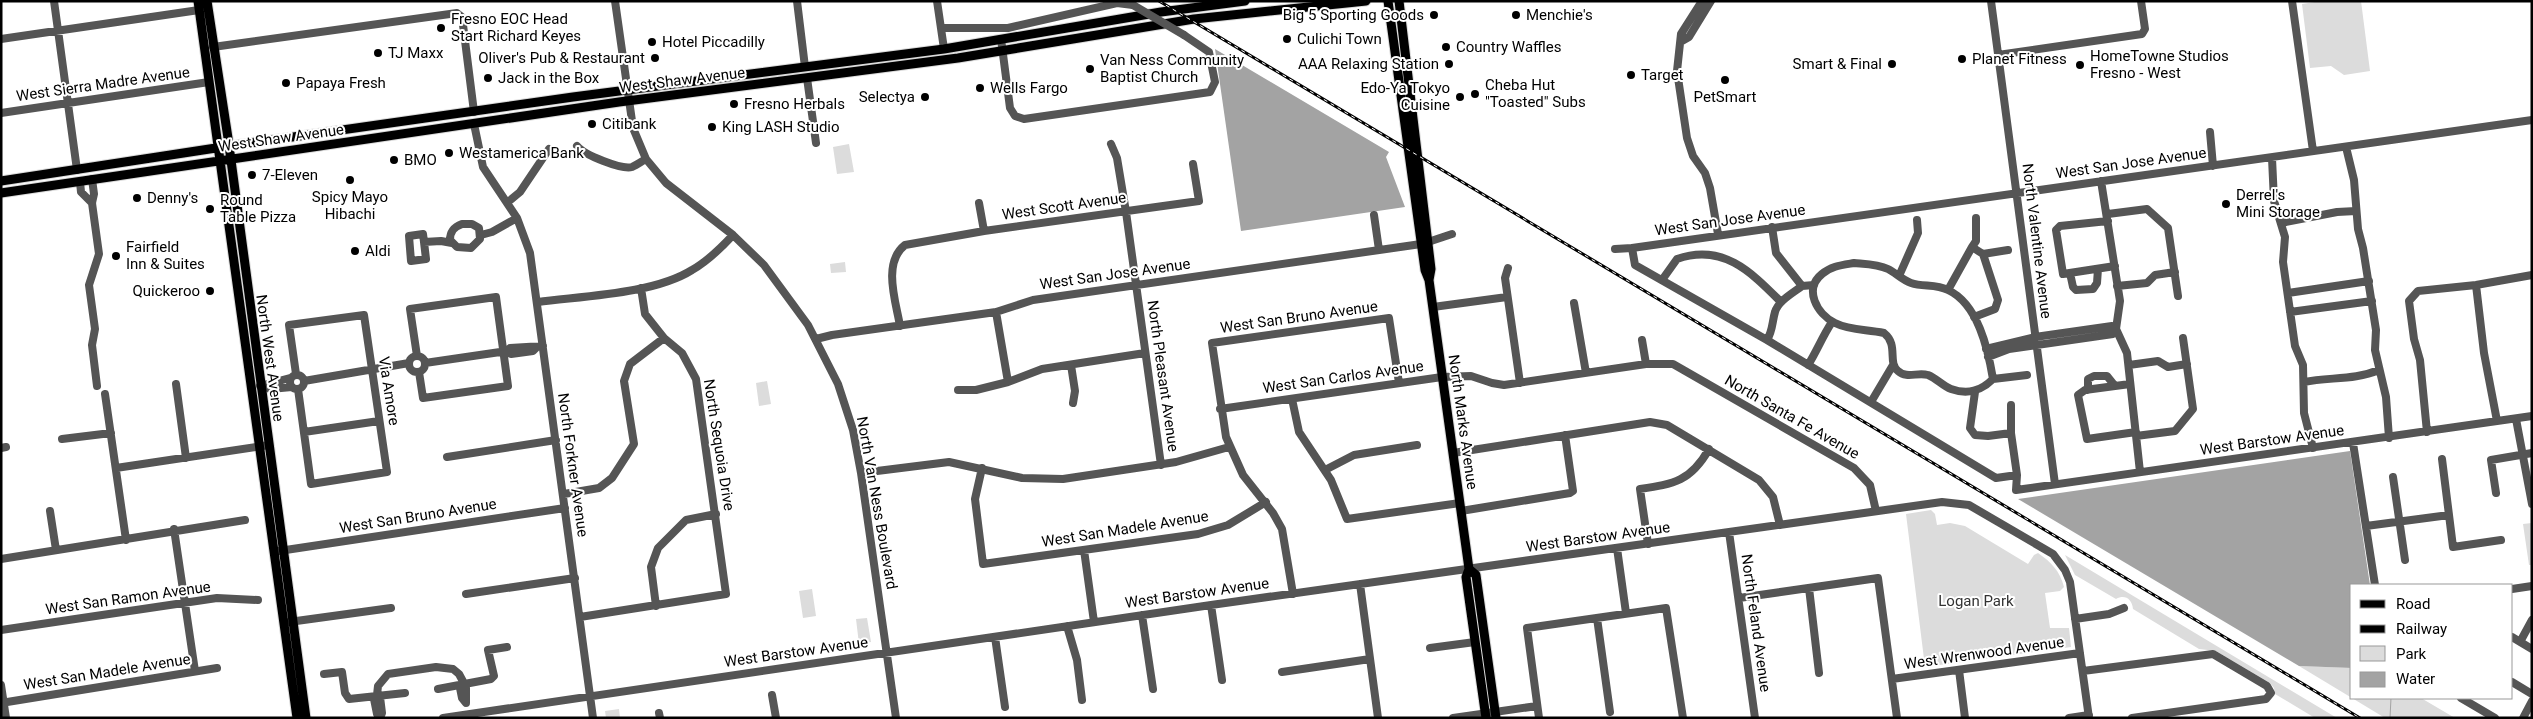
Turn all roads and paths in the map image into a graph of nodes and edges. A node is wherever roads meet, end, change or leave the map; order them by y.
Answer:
1 (54, 1) edge
2 (207, 1) edge
3 (615, 1) edge
4 (796, 1) edge
5 (937, 1) edge
6 (1245, 1) edge
7 (1366, 1) edge
8 (1388, 1) edge
9 (1400, 1) edge
10 (1702, 1) edge
11 (1711, 1) edge
12 (1991, 1) edge
13 (2141, 1) edge
14 (2292, 1) edge
15 (199, 4) edge
16 (941, 28) junction
17 (58, 30) junction
18 (1, 38) edge
19 (1000, 39) junction
20 (1682, 41) junction
21 (213, 48) junction
22 (944, 49) junction
23 (1002, 51) junction
24 (1998, 55) junction
25 (878, 58) junction
26 (805, 67) junction
27 (888, 68) junction
28 (1398, 70) junction
29 (806, 78) junction
30 (209, 82) junction
31 (732, 88) junction
32 (627, 95) junction
33 (68, 102) junction
34 (509, 107) junction
35 (474, 112) junction
36 (1, 113) edge
37 (2532, 120) edge
38 (410, 122) junction
39 (474, 124) junction
40 (1416, 129) junction
41 (430, 130) junction
42 (340, 131) junction
43 (2210, 132) dead end
44 (359, 141) junction
45 (816, 143) dead end
46 (1111, 144) dead end
47 (229, 146) junction
48 (322, 146) junction
49 (577, 146) dead end
50 (218, 147) junction
51 (2346, 147) junction
52 (549, 149) dead end
53 (2313, 151) junction
54 (2272, 158) junction
55 (646, 159) junction
56 (230, 160) junction
57 (138, 161) junction
58 (220, 161) junction
59 (1193, 164) dead end
60 (2213, 166) junction
61 (77, 170) junction
62 (92, 180) junction
63 (1, 181) edge
64 (2102, 181) junction
65 (80, 182) junction
66 (31, 188) junction
67 (1, 193) edge
68 (2017, 193) junction
69 (508, 202) junction
70 (92, 203) junction
71 (979, 203) dead end
72 (2356, 210) junction
73 (1126, 212) junction
74 (1374, 215) dead end
75 (518, 218) junction
76 (1976, 218) dead end
77 (2108, 218) junction
78 (1917, 220) dead end
79 (2280, 223) junction
80 (1772, 227) junction
81 (984, 231) junction
82 (450, 234) junction
83 (1452, 234) dead end
84 (1718, 234) junction
85 (481, 235) junction
86 (733, 235) junction
87 (441, 241) junction
88 (424, 242) dead end
89 (452, 243) junction
90 (1424, 243) junction
91 (1972, 247) junction
92 (1614, 248) dead end
93 (1632, 248) junction
94 (1379, 250) junction
95 (2008, 250) dead end
96 (1983, 254) junction
97 (233, 256) junction
98 (2114, 266) junction
99 (1508, 268) dead end
100 (2098, 269) junction
101 (2174, 272) junction
102 (2070, 273) junction
103 (2532, 275) edge
104 (1899, 276) junction
105 (1662, 280) junction
106 (2369, 281) junction
107 (1136, 284) junction
108 (1814, 285) junction
109 (2476, 285) junction
110 (1802, 286) junction
111 (2117, 286) junction
112 (641, 288) junction
113 (1948, 290) junction
114 (2288, 293) junction
115 (248, 296) junction
116 (2178, 296) dead end
117 (1507, 297) junction
118 (2372, 301) junction
119 (538, 302) junction
120 (1574, 302) dead end
121 (1781, 302) junction
122 (1433, 307) junction
123 (996, 312) junction
124 (2290, 312) junction
125 (1974, 317) junction
126 (1832, 322) junction
127 (900, 326) junction
128 (2116, 329) junction
129 (664, 338) junction
130 (2035, 338) junction
131 (2183, 338) dead end
132 (245, 339) junction
133 (816, 339) junction
134 (1642, 340) dead end
135 (1767, 340) junction
136 (540, 347) junction
137 (505, 352) junction
138 (1145, 353) junction
139 (1987, 353) junction
140 (417, 356) junction
141 (425, 363) junction
142 (1071, 364) junction
143 (1646, 364) junction
144 (1673, 364) joint
145 (2187, 364) junction
146 (410, 365) junction
147 (1808, 365) junction
148 (1894, 365) junction
149 (2129, 365) junction
150 (374, 370) junction
151 (2380, 370) junction
152 (419, 372) junction
153 (1586, 373) junction
154 (2027, 375) dead end
155 (293, 376) junction
156 (1442, 377) junction
157 (1993, 379) junction
158 (304, 381) junction
159 (1008, 382) junction
160 (2304, 382) junction
161 (1399, 383) junction
162 (1520, 383) junction
163 (176, 384) dead end
164 (2130, 384) junction
165 (274, 385) junction
166 (98, 386) dead end
167 (263, 386) junction
168 (2115, 386) junction
169 (295, 388) junction
170 (958, 390) dead end
171 (2088, 390) junction
172 (1975, 392) junction
173 (105, 394) dead end
174 (1292, 399) junction
175 (1871, 402) junction
176 (1074, 403) dead end
177 (2011, 405) dead end
178 (1220, 409) junction
179 (2532, 416) edge
180 (2516, 418) junction
181 (379, 421) junction
182 (2497, 421) junction
183 (304, 432) junction
184 (2427, 432) junction
185 (111, 433) junction
186 (2010, 433) junction
187 (1565, 434) junction
188 (2136, 434) junction
189 (2388, 438) junction
190 (62, 439) dead end
191 (556, 440) junction
192 (2353, 443) junction
193 (1417, 445) dead end
194 (264, 446) junction
195 (1229, 447) junction
196 (2312, 448) junction
197 (1709, 449) junction
198 (1453, 453) junction
199 (2528, 454) edge
200 (447, 457) dead end
201 (186, 458) junction
202 (2442, 459) dead end
203 (1161, 465) junction
204 (116, 468) junction
205 (982, 468) junction
206 (1325, 470) junction
207 (2140, 472) junction
208 (861, 473) junction
209 (2017, 475) junction
210 (2394, 477) dead end
211 (2055, 484) junction
212 (2496, 493) dead end
213 (564, 494) junction
214 (1266, 502) junction
215 (2532, 504) edge
216 (1460, 507) junction
217 (566, 508) junction
218 (50, 511) dead end
219 (1876, 511) junction
220 (716, 514) junction
221 (2449, 515) junction
222 (245, 520) dead end
223 (2400, 522) junction
224 (1780, 525) junction
225 (2366, 526) junction
226 (174, 530) junction
227 (1729, 532) junction
228 (126, 540) junction
229 (2501, 540) dead end
230 (1648, 544) junction
231 (1618, 548) junction
232 (56, 550) junction
233 (1084, 550) junction
234 (279, 551) junction
235 (1, 558) edge
236 (2405, 560) dead end
237 (1469, 569) junction
238 (575, 578) junction
239 (1360, 584) junction
240 (2375, 584) edge
241 (2532, 586) edge
242 (1809, 588) junction
243 (2513, 589) edge
244 (466, 594) dead end
245 (1292, 594) junction
246 (1739, 598) junction
247 (258, 600) dead end
248 (185, 603) junction
249 (1211, 605) junction
250 (656, 606) junction
251 (391, 608) dead end
252 (2124, 608) dead end
253 (1626, 614) junction
254 (1142, 615) junction
255 (580, 616) junction
256 (1597, 618) junction
257 (2075, 619) junction
258 (2532, 620) edge
259 (289, 622) junction
260 (1094, 622) junction
261 (1067, 626) junction
262 (1, 630) edge
263 (995, 637) junction
264 (2513, 638) edge
265 (1475, 642) junction
266 (2520, 642) junction
267 (507, 647) dead end
268 (1430, 648) dead end
269 (2532, 649) edge
270 (888, 652) junction
271 (2080, 653) junction
272 (1370, 659) junction
273 (217, 668) dead end
274 (1959, 670) junction
275 (195, 671) junction
276 (2083, 671) junction
277 (1282, 672) dead end
278 (1819, 673) dead end
279 (324, 674) dead end
280 (1892, 679) junction
281 (1222, 680) dead end
282 (463, 683) junction
283 (2513, 683) edge
284 (1, 685) edge
285 (438, 689) dead end
286 (1153, 689) dead end
287 (405, 693) dead end
288 (2532, 694) edge
289 (377, 695) junction
290 (772, 695) dead end
291 (590, 697) junction
292 (2463, 699) edge
293 (1082, 700) dead end
294 (2532, 701) edge
295 (2, 703) edge
296 (1537, 706) junction
297 (1004, 707) dead end
298 (1610, 712) dead end
299 (467, 714) junction
300 (1486, 715) edge
301 (1496, 715) edge
302 (380, 716) edge
303 (2089, 716) edge
304 (6, 718) edge
305 (297, 718) edge
306 (306, 718) edge
307 (443, 718) edge
308 (593, 718) edge
309 (776, 718) edge
310 (896, 718) edge
311 (1378, 718) edge
312 (1453, 718) edge
313 (1539, 718) edge
314 (1683, 718) edge
315 (1755, 718) edge
316 (1897, 718) edge
317 (1965, 718) edge
318 (2069, 718) edge
319 (2132, 718) edge
320 (2495, 718) edge
321 (2523, 718) edge

1 - 17 street
2 - 21 main road, North West Avenue
3 - 32 street
4 - 26 street
5 - 16 street
6 - 19 main road, West Shaw Avenue
7 - 23 main road, West Shaw Avenue
8 - 28 main road, North Marks Avenue
9 - 40 main road, North Marks Avenue
10 - 20 street
11 - 20 street
12 - 24 street, North Valentine Avenue
13 - 24 street
14 - 53 street
15 - 17 street
15 - 21 main road
15 - 30 main road, North West Avenue
16 - 22 street
16 - 23 street, bridge
17 - 18 street
17 - 33 street
19 - 22 main road, West Shaw Avenue
19 - 23 street
20 - 84 street
21 - 35 street
21 - 47 main road, North West Avenue
22 - 25 main road, West Shaw Avenue
22 - 27 main road
23 - 27 main road, West Shaw Avenue
24 - 68 street, North Valentine Avenue
25 - 26 main road, West Shaw Avenue
25 - 29 main road
26 - 31 main road
26 - 32 main road, West Shaw Avenue
27 - 29 main road, West Shaw Avenue
28 - 40 main road
28 - 90 main road, North Marks Avenue
29 - 31 main road, West Shaw Avenue
29 - 45 street
30 - 33 street, West Sierra Madre Avenue
30 - 50 main road, North West Avenue
31 - 32 main road, West Shaw Avenue
32 - 34 main road, West Shaw Avenue
32 - 39 main road, West Shaw Avenue
32 - 55 street, North Van Ness Boulevard
33 - 36 street, West Sierra Madre Avenue
33 - 61 street
34 - 35 main road, West Shaw Avenue
34 - 39 main road
35 - 38 main road, West Shaw Avenue
35 - 41 main road
37 - 51 street, West San Jose Avenue
38 - 42 main road, West Shaw Avenue
38 - 44 main road
39 - 41 main road, West Shaw Avenue
39 - 69 street, North Forkner Avenue
40 - 90 main road, North Marks Avenue
41 - 44 main road, West Shaw Avenue
42 - 47 main road, West Shaw Avenue
42 - 48 main road
43 - 60 street
44 - 48 main road, West Shaw Avenue
46 - 73 street, North Pleasant Avenue
47 - 50 main road, West Shaw Avenue
47 - 56 main road, North West Avenue
48 - 56 main road, West Shaw Avenue
49 - 55 street
50 - 57 main road, West Shaw Avenue
50 - 58 main road, North West Avenue
51 - 53 street, West San Jose Avenue
51 - 72 street
52 - 69 street
53 - 54 street, West San Jose Avenue
54 - 60 street, West San Jose Avenue
54 - 79 street
55 - 86 street, North Van Ness Boulevard
56 - 58 main road, West Shaw Avenue
56 - 115 main road, North West Avenue
57 - 61 main road, West Shaw Avenue
57 - 65 main road
58 - 62 main road, West Shaw Avenue
58 - 97 main road, North West Avenue
59 - 73 street, West Scott Avenue
60 - 64 street, West San Jose Avenue
61 - 63 main road, West Shaw Avenue
61 - 66 main road
62 - 65 main road, West Shaw Avenue
62 - 70 street
64 - 68 street, West San Jose Avenue
64 - 77 street
65 - 66 main road, West Shaw Avenue
65 - 70 street
66 - 67 main road, West Shaw Avenue
68 - 80 street, West San Jose Avenue
68 - 130 street, North Valentine Avenue
69 - 75 street, North Forkner Avenue
70 - 166 street
71 - 81 street
72 - 79 street
72 - 106 street
73 - 81 street, West Scott Avenue
73 - 107 street, North Pleasant Avenue
74 - 94 street
75 - 85 street
75 - 119 street, North Forkner Avenue
76 - 91 street
77 - 98 street
77 - 101 street
77 - 102 street
78 - 104 street
79 - 114 street
80 - 84 street, West San Jose Avenue
80 - 110 street
81 - 127 street, West Scott Avenue
82 - 85 street
82 - 87 street
82 - 89 street
83 - 90 street, West San Jose Avenue
84 - 93 street, West San Jose Avenue
85 - 89 street
86 - 112 street
86 - 133 street, North Van Ness Boulevard
87 - 88 street
87 - 89 street
90 - 94 street, West San Jose Avenue
90 - 122 main road, North Marks Avenue
91 - 96 street
91 - 113 street
92 - 93 street, West San Jose Avenue
93 - 105 street
94 - 107 street, West San Jose Avenue
95 - 96 street
96 - 125 street
97 - 115 main road
97 - 132 main road, North West Avenue
98 - 100 street
98 - 111 street
99 - 117 street
100 - 102 street
100 - 102 street
101 - 111 street
101 - 116 street
103 - 109 street
104 - 108 street
104 - 113 street
105 - 121 street
105 - 135 street
106 - 114 street
106 - 118 street
107 - 123 street, West San Jose Avenue
107 - 138 street, North Pleasant Avenue
108 - 110 street
108 - 126 street
109 - 182 street
109 - 184 street
110 - 121 street
111 - 128 street
112 - 119 street
112 - 129 street, North Sequoia Drive
113 - 125 street
114 - 124 street
115 - 167 main road, North West Avenue
117 - 122 street
117 - 162 street
118 - 124 street
118 - 151 street
119 - 136 street, North Forkner Avenue
120 - 153 street
121 - 135 street
122 - 156 main road, North Marks Avenue
123 - 127 street, West San Jose Avenue
123 - 159 street
124 - 160 street
125 - 139 street
126 - 147 street
126 - 148 street
127 - 133 street, West San Jose Avenue
128 - 130 street
128 - 149 street
129 - 213 street
129 - 220 street, North Sequoia Drive
130 - 139 street
130 - 211 street, North Valentine Avenue
131 - 145 street
132 - 167 main road
132 - 194 main road, North West Avenue
133 - 208 street, North Van Ness Boulevard
134 - 143 street
135 - 147 street
136 - 137 street
136 - 191 street, North Forkner Avenue
137 - 140 street
137 - 141 street
137 - 152 street
138 - 142 street
138 - 203 street, North Pleasant Avenue
139 - 157 street
140 - 141 street
140 - 146 street
141 - 152 street
142 - 159 street
142 - 176 street
143 - 144 street, West San Carlos Avenue
143 - 153 street, West San Carlos Avenue
144 - 219 street, North Santa Fe Avenue
145 - 149 street
145 - 188 street
146 - 150 street
146 - 152 street
147 - 175 street
148 - 172 street
148 - 175 street
149 - 164 street
150 - 155 street, Via Amore
150 - 158 street
150 - 181 street, Via Amore
151 - 160 street
151 - 189 street
153 - 162 street, West San Carlos Avenue
154 - 157 street
155 - 158 street
155 - 165 street
155 - 169 street
156 - 161 street, West San Carlos Avenue
156 - 162 street, West San Carlos Avenue
156 - 198 main road, North Marks Avenue
157 - 172 street
158 - 169 street
159 - 170 street
160 - 196 street
161 - 174 street, West San Carlos Avenue
161 - 178 street, West San Bruno Avenue
163 - 201 street
164 - 168 street
164 - 188 street
165 - 167 street
165 - 169 street
167 - 194 main road, North West Avenue
168 - 171 street
168 - 171 street
169 - 183 street
171 - 188 street
172 - 186 street
173 - 185 street
174 - 178 street, West San Carlos Avenue
174 - 206 street
175 - 209 street
177 - 186 street
178 - 195 street
179 - 180 street, West Barstow Avenue
180 - 182 street, West Barstow Avenue
180 - 199 street
181 - 183 street
181 - 183 street, Via Amore
182 - 184 street, West Barstow Avenue
184 - 189 street, West Barstow Avenue
185 - 190 street
185 - 204 street
186 - 209 street
187 - 197 street
187 - 198 street
187 - 216 street
188 - 207 street
189 - 192 street, West Barstow Avenue
191 - 200 street
191 - 213 street, North Forkner Avenue
192 - 196 street, West Barstow Avenue
192 - 225 street
193 - 206 street
194 - 201 street
194 - 234 main road, North West Avenue
195 - 203 street
195 - 214 street
196 - 207 street, West Barstow Avenue
197 - 224 street
197 - 230 street
198 - 216 main road, North Marks Avenue
199 - 212 street
199 - 215 street
201 - 204 street
202 - 221 street
203 - 205 street
204 - 228 street
205 - 208 street
205 - 233 street, West San Madele Avenue
206 - 216 street
207 - 211 street, West Barstow Avenue
208 - 270 street, North Van Ness Boulevard
209 - 211 street, West Barstow Avenue
210 - 223 street
213 - 217 street, North Forkner Avenue
214 - 233 street, West San Madele Avenue
214 - 245 street
216 - 237 main road, North Marks Avenue
217 - 234 street, West San Bruno Avenue
217 - 238 street, North Forkner Avenue
218 - 232 street
219 - 224 street, West Barstow Avenue
219 - 257 street, West Barstow Avenue
220 - 250 street
220 - 250 street, North Sequoia Drive
221 - 223 street
221 - 229 street
222 - 226 street
223 - 225 street
223 - 236 street
224 - 227 street, West Barstow Avenue
225 - 240 street
226 - 228 street
226 - 248 street
227 - 230 street, West Barstow Avenue
227 - 246 street, North Feland Avenue
228 - 232 street
230 - 231 street, West Barstow Avenue
231 - 237 street, West Barstow Avenue
231 - 253 street
232 - 235 street
233 - 260 street
234 - 259 main road, North West Avenue
237 - 239 street, West Barstow Avenue
237 - 265 main road, North Marks Avenue
237 - 301 main road, North Marks Avenue
238 - 244 street
238 - 255 street, North Forkner Avenue
239 - 245 street, West Barstow Avenue
239 - 272 street
241 - 243 street
242 - 246 street
242 - 278 street
242 - 280 street
245 - 249 street, West Barstow Avenue
246 - 315 street, North Feland Avenue
247 - 248 street, West San Ramon Avenue
248 - 262 street, West San Ramon Avenue
248 - 275 street
249 - 254 street, West Barstow Avenue
249 - 281 street
250 - 255 street
251 - 259 street
252 - 257 street
253 - 256 street
253 - 314 street
254 - 260 street, West Barstow Avenue
254 - 286 street
255 - 291 street, North Forkner Avenue
256 - 296 street
256 - 298 street
257 - 271 street
258 - 266 street
259 - 305 main road, North West Avenue
259 - 306 main road, North West Avenue
260 - 261 street, West Barstow Avenue
261 - 263 street, West Barstow Avenue
261 - 293 street
263 - 270 street, West Barstow Avenue
263 - 297 street
264 - 266 street
265 - 268 street
265 - 300 main road, North Marks Avenue
266 - 269 street
267 - 282 street
270 - 291 street, West Barstow Avenue
270 - 310 street, North Van Ness Boulevard
271 - 274 street, West Wrenwood Avenue
271 - 276 street
272 - 277 street
272 - 311 street
273 - 275 street, West San Madele Avenue
274 - 280 street, West Wrenwood Avenue
274 - 317 street
275 - 295 street, West San Madele Avenue
276 - 303 street
276 - 319 street
279 - 289 street
280 - 316 street
282 - 285 street
282 - 289 street
282 - 299 street
283 - 288 street
284 - 295 street
287 - 289 street
289 - 302 street
290 - 309 street
291 - 299 street, West Barstow Avenue
291 - 308 street, North Forkner Avenue
292 - 320 street
294 - 321 street
295 - 304 street
296 - 301 street
296 - 313 street
299 - 307 street, West Barstow Avenue
300 - 301 street
300 - 312 street
303 - 318 street

